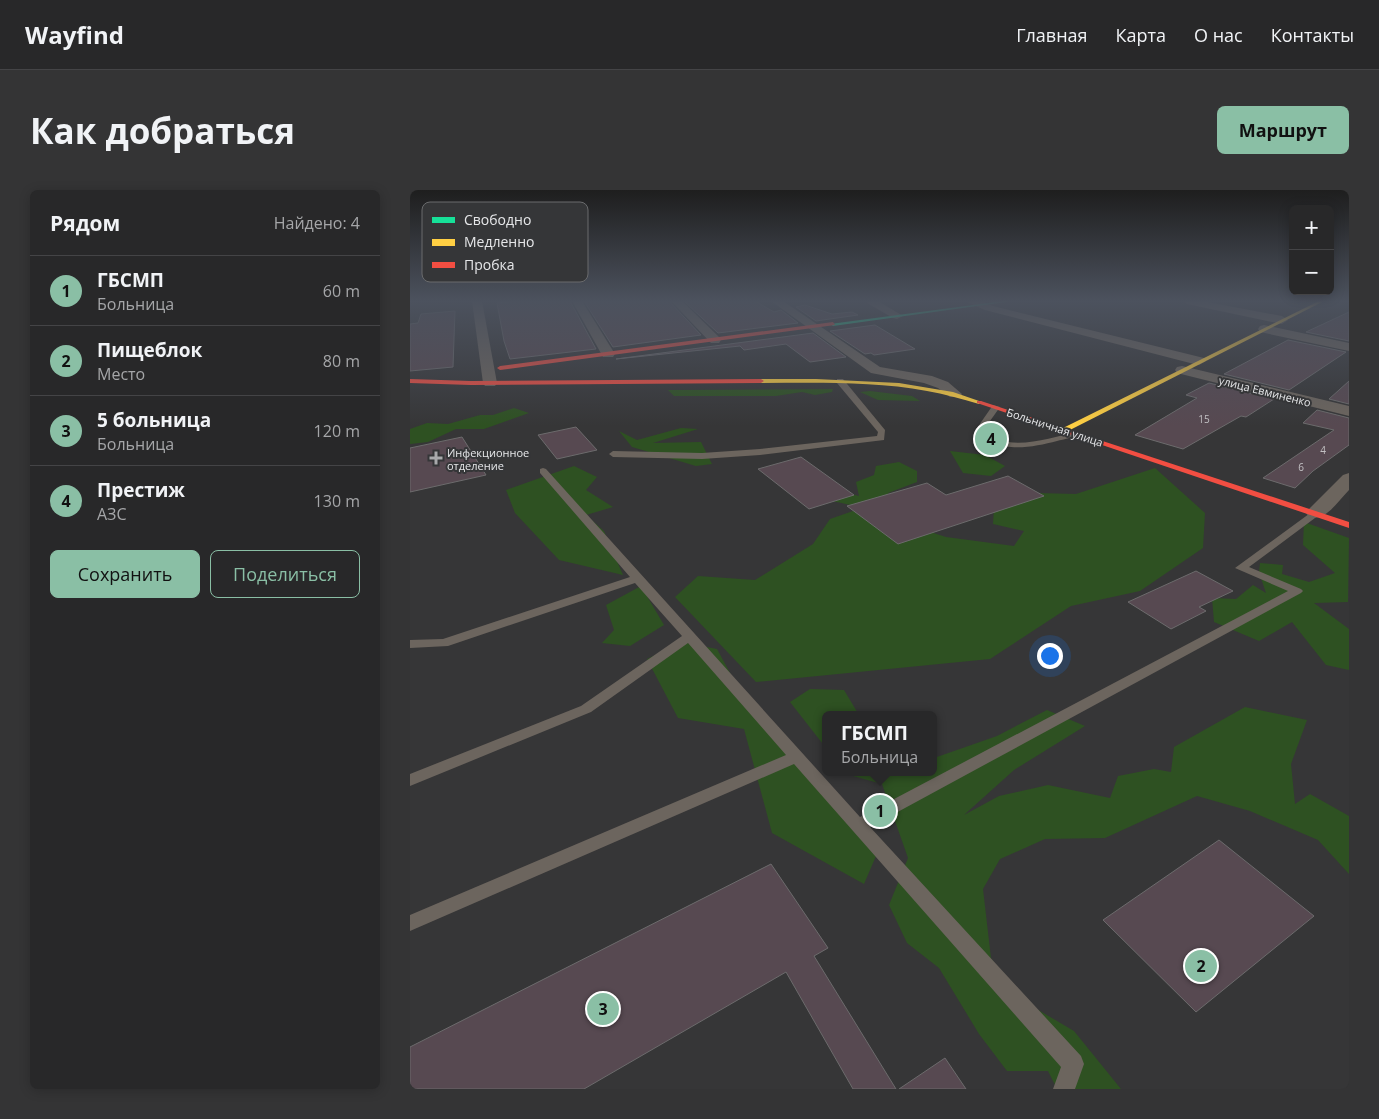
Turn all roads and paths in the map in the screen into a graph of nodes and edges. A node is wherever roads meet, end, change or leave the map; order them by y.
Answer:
1 (483, 343) edge
2 (602, 343) edge
3 (692, 343) edge
4 (836, 343) edge
5 (1130, 343) edge
6 (1236, 343) edge
7 (1330, 343) edge
8 (1349, 347) edge
9 (608, 354) junction
10 (1199, 361) junction
11 (488, 370) junction
12 (1182, 370) junction
13 (410, 380) edge
14 (840, 381) junction
15 (490, 383) junction
16 (955, 394) junction
17 (996, 407) junction
18 (1349, 411) edge
19 (1063, 430) junction
20 (1076, 434) junction
21 (613, 454) dead end
22 (543, 471) dead end
23 (1349, 479) edge
24 (1316, 514) junction
25 (1349, 525) edge
26 (638, 578) junction
27 (689, 636) junction
28 (410, 644) edge
29 (796, 757) junction
30 (410, 780) edge
31 (858, 826) junction
32 (410, 923) edge
33 (1064, 1089) edge

1 - 11 street
2 - 9 street
3 - 9 street
4 - 16 street, Больничная улица
5 - 10 street
6 - 10 street
7 - 8 street
9 - 11 street
10 - 12 street
11 - 15 street
12 - 18 street, улица Евминенко
12 - 19 street
13 - 15 street
14 - 15 street
14 - 16 street
14 - 21 lane
16 - 17 street, Больничная улица
17 - 19 street, Больничная улица
17 - 20 lane
19 - 20 street, Больничная улица
20 - 24 street, Больничная улица
22 - 26 lane
23 - 24 street
24 - 25 street, Больничная улица
24 - 31 lane
26 - 27 lane
26 - 28 lane
27 - 29 lane
27 - 30 lane
29 - 31 lane
29 - 32 lane
31 - 33 lane

